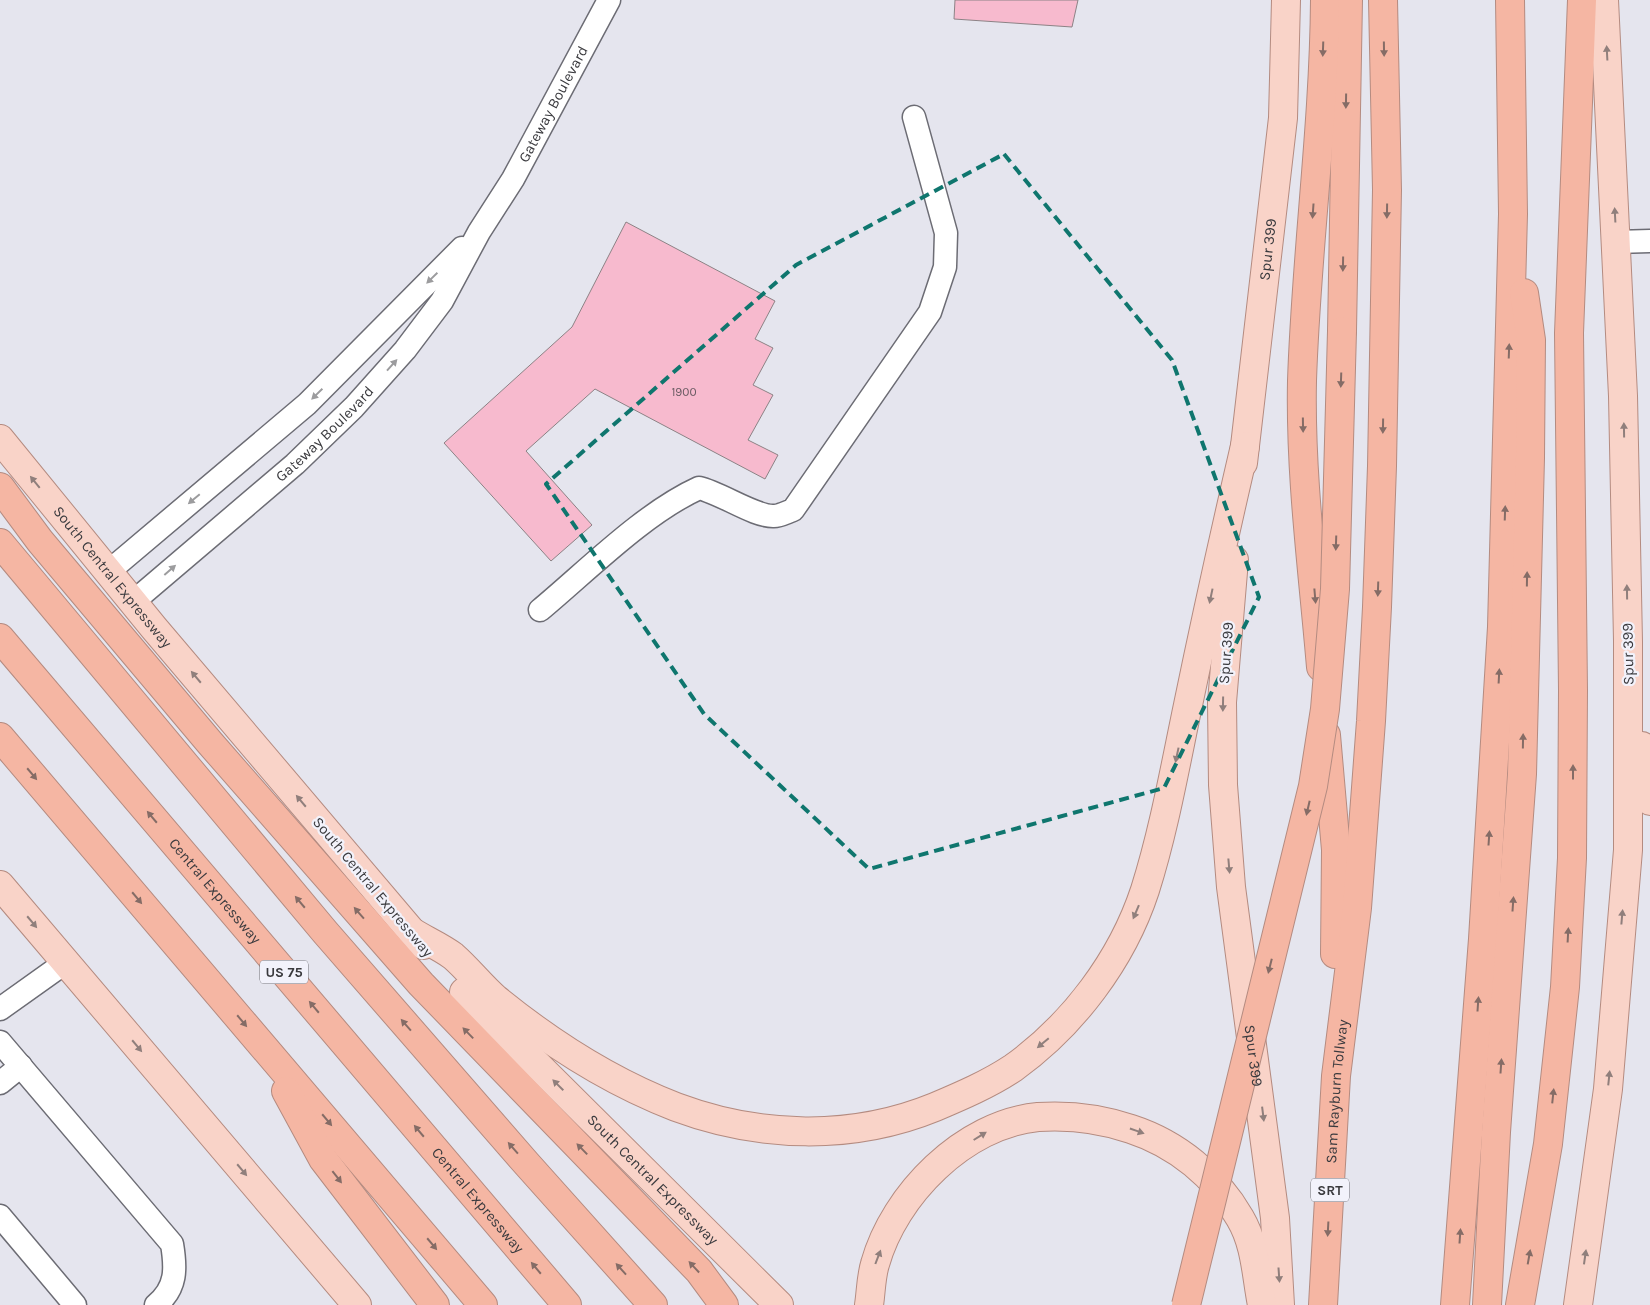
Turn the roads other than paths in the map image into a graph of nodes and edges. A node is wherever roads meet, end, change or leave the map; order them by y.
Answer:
1 (609, 0) edge
2 (1286, 0) edge
3 (1325, 0) edge
4 (1348, 0) edge
5 (1383, 0) edge
6 (1510, 0) edge
7 (1582, 0) edge
8 (1604, 0) edge
9 (914, 117) dead end
10 (1513, 214) junction
11 (479, 232) junction
12 (1650, 241) edge
13 (1616, 242) junction
14 (0, 439) edge
15 (1245, 446) junction
16 (0, 487) edge
17 (0, 543) edge
18 (108, 572) junction
19 (133, 602) junction
20 (540, 610) dead end
21 (0, 638) edge
22 (1628, 641) junction
23 (0, 737) edge
24 (1650, 801) edge
25 (0, 885) edge
26 (412, 932) junction
27 (66, 962) junction
28 (0, 1009) edge
29 (0, 1042) edge
30 (261, 1043) junction
31 (21, 1066) junction
32 (1336, 1076) junction
33 (0, 1083) edge
34 (0, 1216) edge
35 (75, 1305) edge
36 (156, 1305) edge
37 (357, 1305) edge
38 (435, 1305) edge
39 (483, 1305) edge
40 (567, 1305) edge
41 (653, 1305) edge
42 (724, 1305) edge
43 (779, 1305) edge
44 (869, 1305) edge
45 (1186, 1305) edge
46 (1262, 1305) edge
47 (1280, 1305) edge
48 (1323, 1305) edge
49 (1455, 1305) edge
50 (1487, 1305) edge
51 (1520, 1305) edge
52 (1578, 1305) edge

1 - 11 street, Gateway Boulevard
2 - 15 main road, Spur 399
3 -> 32 highway
4 -> 45 highway, bridge
5 -> 32 highway, Sam Rayburn Tollway / SRT
6 - 10 highway
51 -> 7 highway
13 -> 8 main road, Spur 399
9 - 20 street
49 -> 10 highway
50 -> 10 highway
11 -> 18 street, Gateway Boulevard
19 -> 11 street, Gateway Boulevard
12 - 13 street
22 -> 13 main road, Spur 399
18 -> 14 main road, South Central Expressway
15 -> 26 main road
15 -> 47 main road, Spur 399
42 -> 16 highway
41 -> 17 highway
18 - 19 main road, South Central Expressway
26 -> 19 main road, South Central Expressway
40 -> 21 highway, Central Expressway / US 75
22 - 24 main road
52 -> 22 main road, Spur 399
23 -> 30 highway
25 -> 27 main road
43 -> 26 main road, South Central Expressway
27 - 28 street
27 -> 37 main road
29 - 31 street
30 -> 38 highway
30 -> 39 highway
31 - 33 street
31 - 36 street
32 -> 48 highway, Sam Rayburn Tollway / SRT
34 - 35 street
44 -> 46 main road

